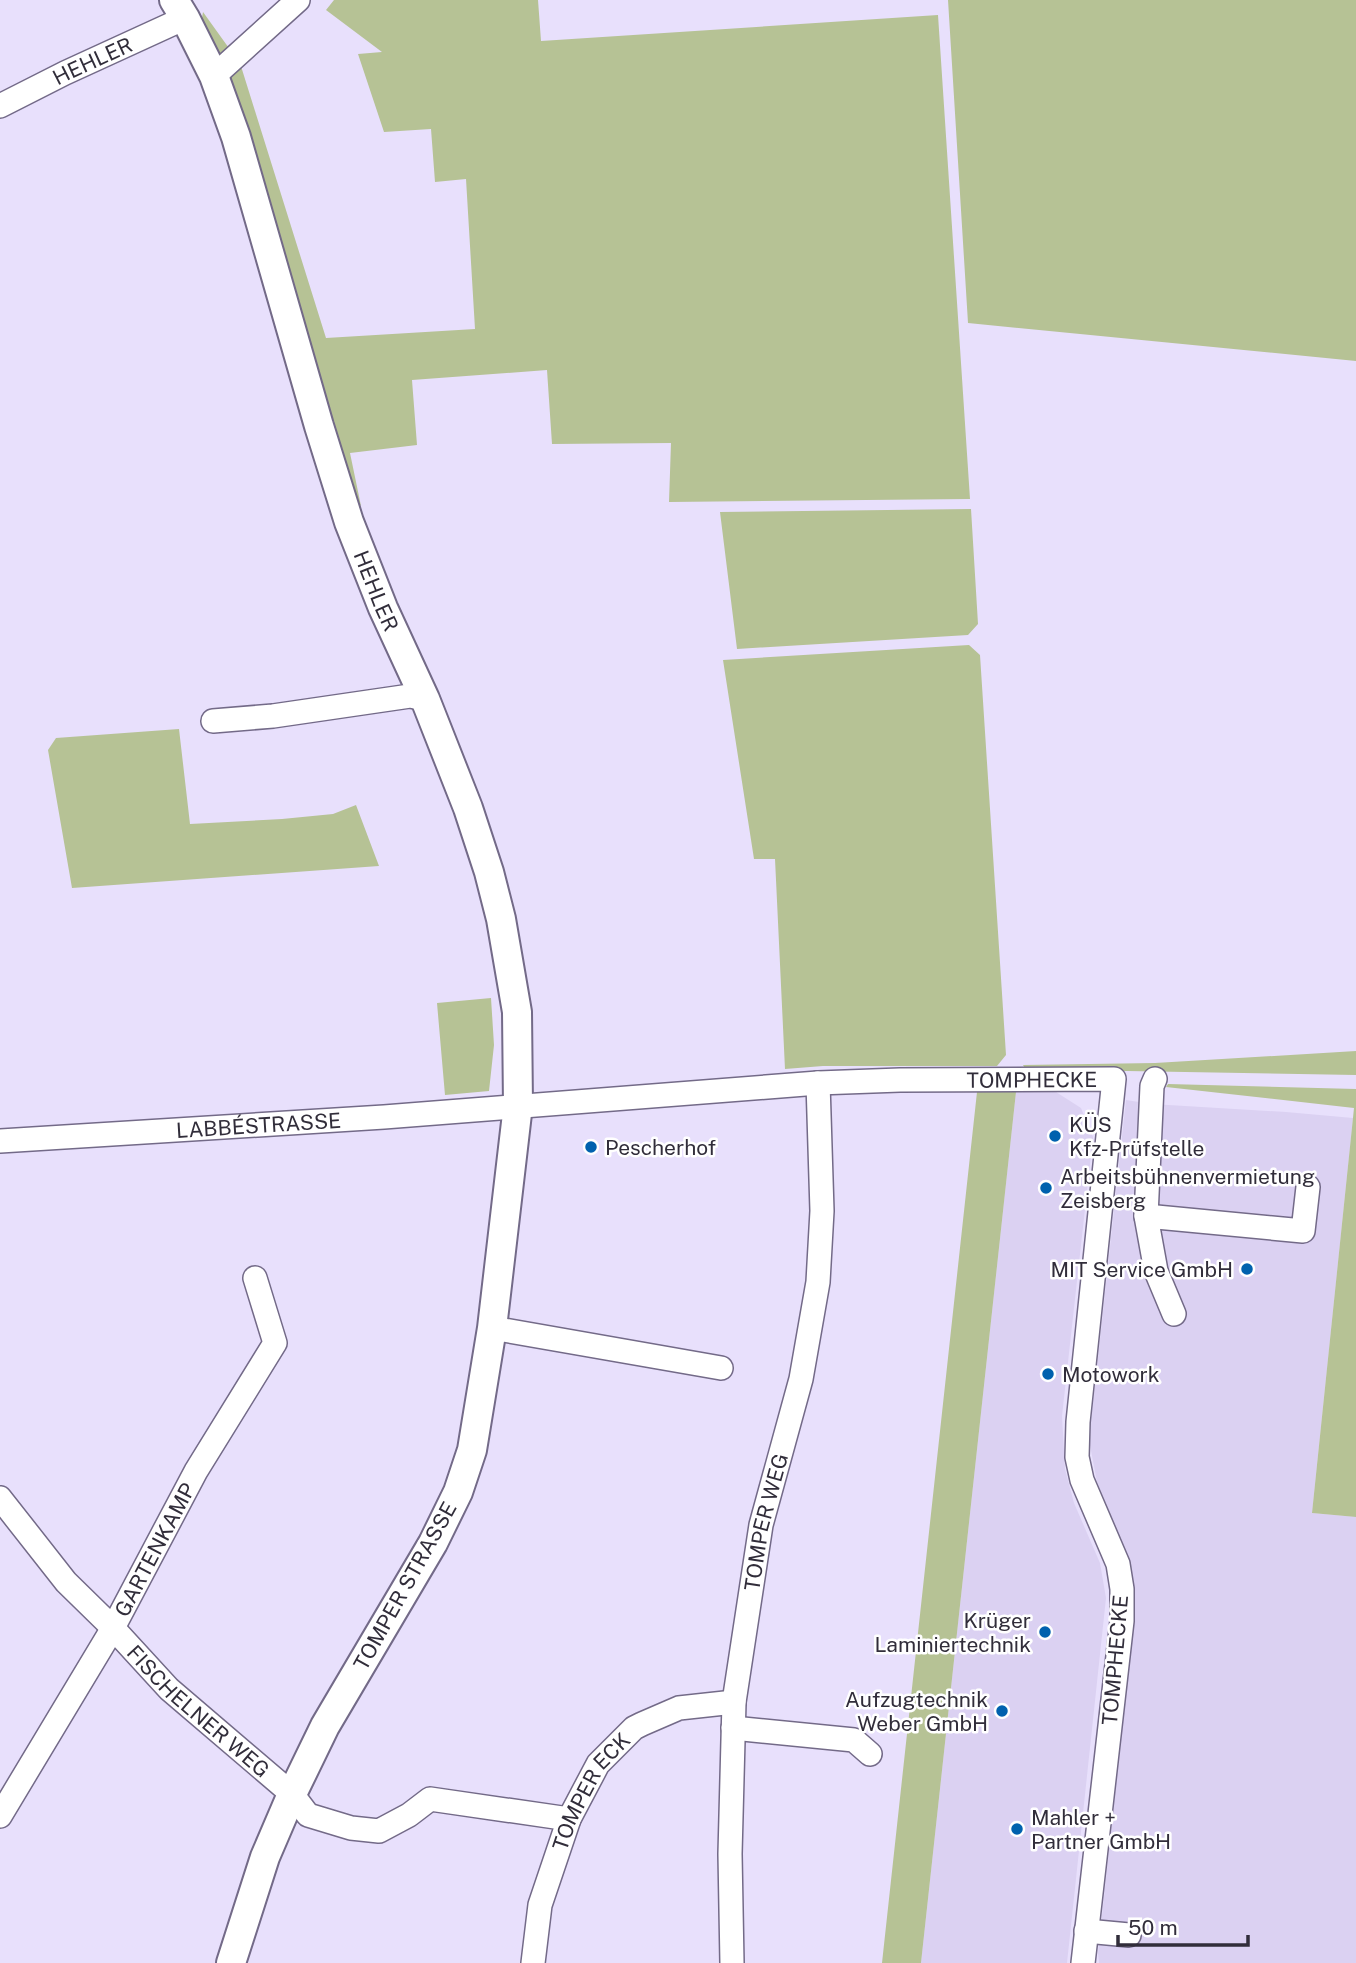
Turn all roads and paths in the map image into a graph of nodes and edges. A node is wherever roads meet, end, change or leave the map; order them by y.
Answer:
1 (298, 0) edge
2 (180, 9) edge
3 (214, 76) junction
4 (0, 106) edge
5 (425, 699) junction
6 (213, 721) dead end
7 (1155, 1079) dead end
8 (818, 1083) junction
9 (518, 1105) junction
10 (0, 1141) edge
11 (1308, 1187) dead end
12 (1146, 1216) junction
13 (254, 1278) dead end
14 (1174, 1314) dead end
15 (492, 1328) junction
16 (721, 1368) dead end
17 (0, 1498) edge
18 (113, 1628) junction
19 (734, 1702) junction
20 (733, 1728) junction
21 (870, 1754) dead end
22 (292, 1794) junction
23 (0, 1816) edge
24 (569, 1819) junction
25 (1086, 1930) junction
26 (1129, 1935) dead end
27 (232, 1963) edge
28 (533, 1963) edge
29 (732, 1963) edge
30 (1083, 1963) edge

1 - 3 street
2 - 3 main road, HEHLER
2 - 4 street, HEHLER
3 - 5 main road, HEHLER
5 - 6 street
5 - 9 main road, HEHLER
7 - 12 street
8 - 9 street, TOMPHECKE
8 - 19 street, TOMPER WEG
8 - 25 street, TOMPHECKE
9 - 10 street, LABBÉSTRASSE
9 - 15 main road, TOMPER STRASSE
11 - 12 street
12 - 14 street
13 - 18 street, GARTENKAMP
15 - 16 street
15 - 22 main road, TOMPER STRASSE
17 - 18 street, FISCHELNER WEG
18 - 22 street, FISCHELNER WEG
18 - 23 street, GARTENKAMP
19 - 20 street, TOMPER WEG
19 - 24 street, TOMPER ECK
20 - 21 street
20 - 29 street, TOMPER WEG
22 - 24 street, FISCHELNER WEG
22 - 27 main road, TOMPER STRASSE
24 - 28 street, TOMPER ECK
25 - 26 street
25 - 30 street, TOMPHECKE

